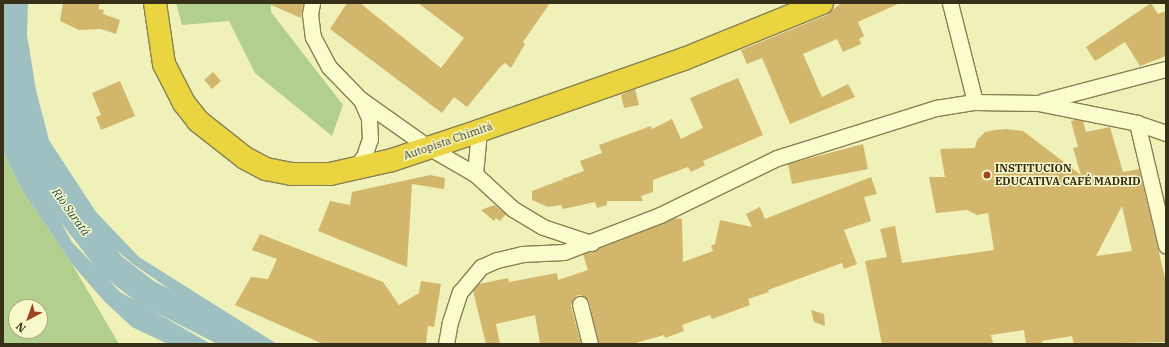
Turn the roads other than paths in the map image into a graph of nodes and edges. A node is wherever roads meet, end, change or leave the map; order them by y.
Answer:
1 (155, 3) edge
2 (312, 3) edge
3 (822, 3) edge
4 (950, 3) edge
5 (1166, 68) edge
6 (360, 99) junction
7 (975, 102) junction
8 (1038, 102) junction
9 (1137, 123) junction
10 (479, 131) junction
11 (1166, 133) edge
12 (428, 147) junction
13 (352, 171) junction
14 (475, 174) junction
15 (591, 243) junction
16 (1166, 246) edge
17 (580, 304) dead end
18 (446, 344) edge
19 (590, 344) edge

1 - 13 highway, Autopista Chimitá
2 - 6 street
3 - 10 highway, Autopista Chimitá
4 - 7 street
5 - 8 street
6 - 12 street
6 - 13 street
7 - 8 street
7 - 15 street
8 - 9 street
9 - 11 street
9 - 16 street
10 - 12 highway, Autopista Chimitá
10 - 14 street
12 - 13 highway, Autopista Chimitá
12 - 14 street
14 - 15 street
15 - 18 street
17 - 19 street

